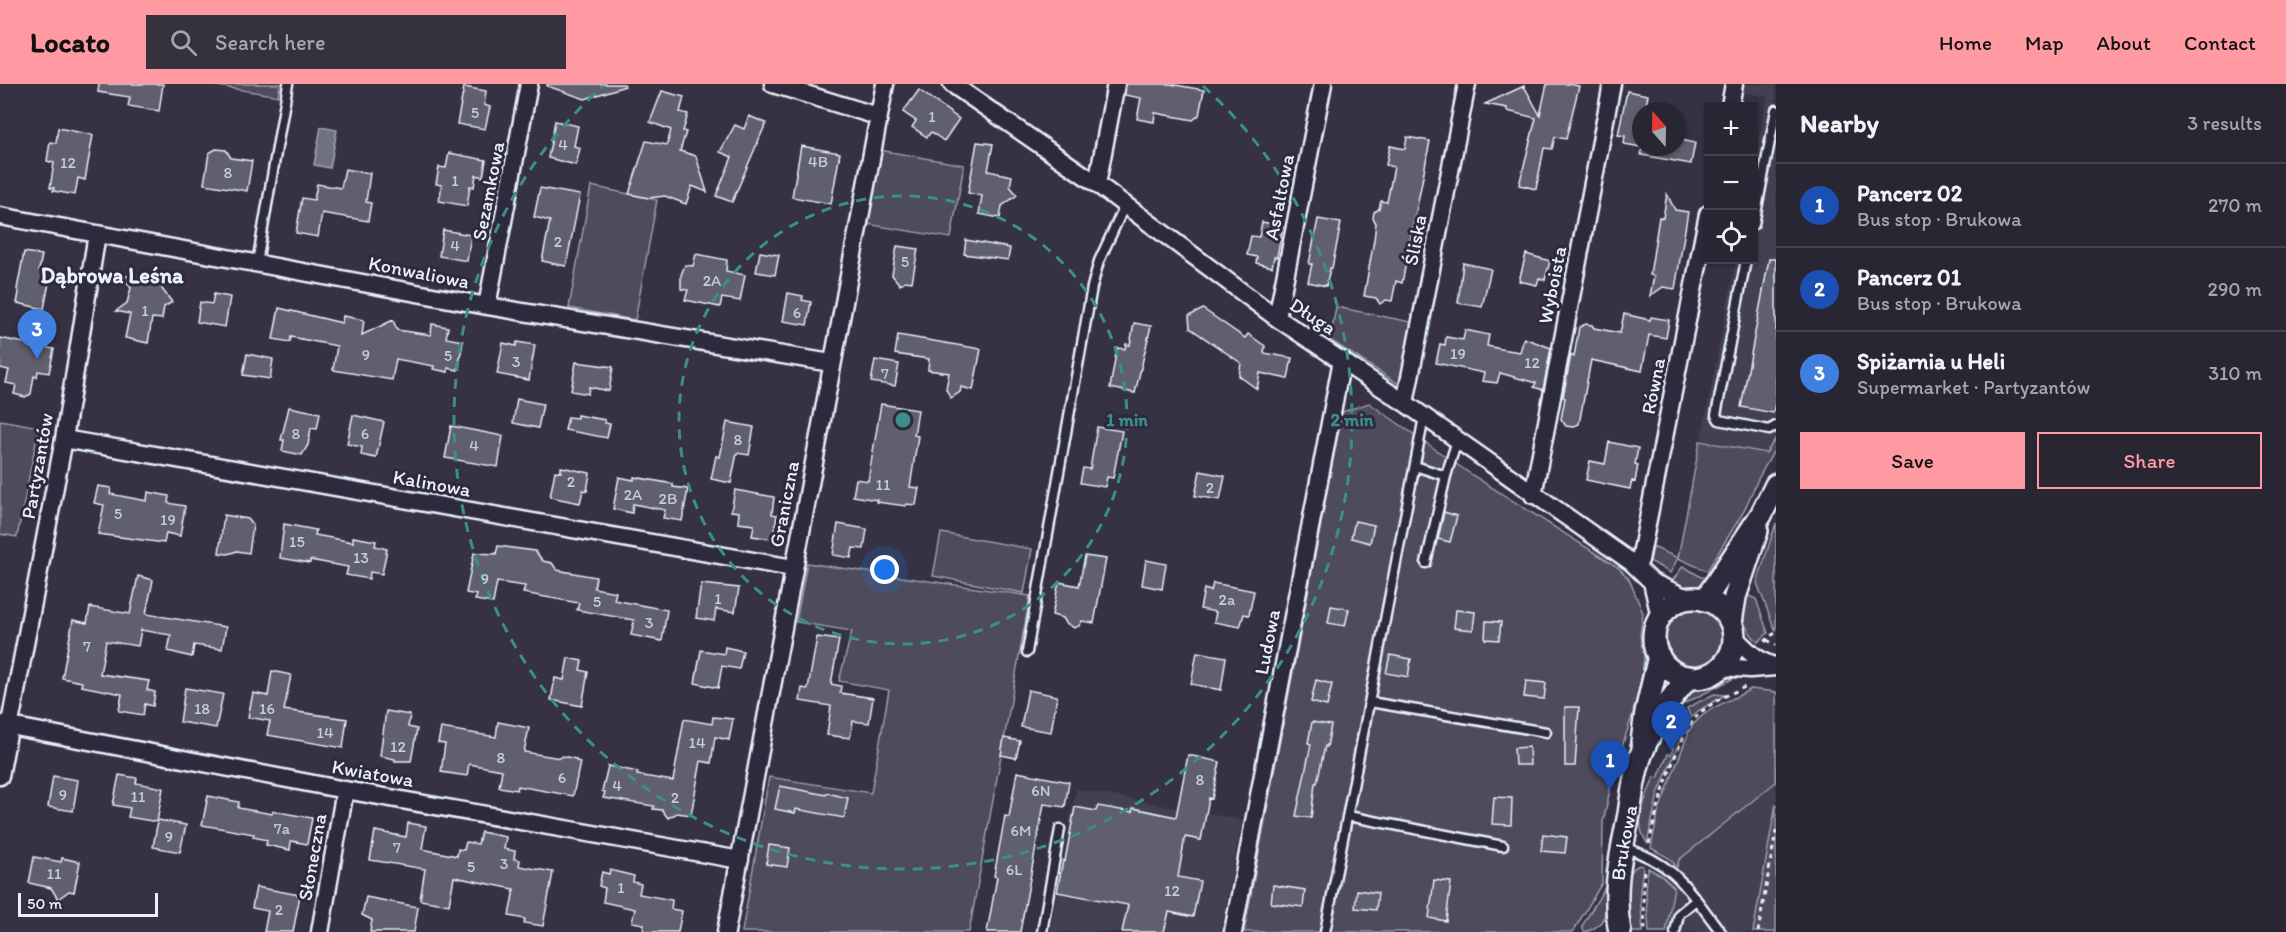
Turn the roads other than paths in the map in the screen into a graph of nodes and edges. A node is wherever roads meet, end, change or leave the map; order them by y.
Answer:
1 (288, 84) edge
2 (529, 84) edge
3 (773, 84) edge
4 (885, 84) edge
5 (1116, 84) edge
6 (1323, 84) edge
7 (1467, 84) edge
8 (1612, 84) edge
9 (1734, 84) edge
10 (956, 85) edge
11 (1731, 102) edge
12 (1776, 110) edge
13 (877, 116) junction
14 (1097, 184) junction
15 (1125, 205) junction
16 (1757, 210) edge
17 (0, 216) edge
18 (97, 234) junction
19 (1704, 234) edge
20 (257, 263) junction
21 (1745, 264) edge
22 (488, 306) junction
23 (1277, 318) junction
24 (1342, 360) junction
25 (831, 363) junction
26 (1405, 403) junction
27 (1424, 417) junction
28 (1776, 426) edge
29 (64, 439) junction
30 (1457, 440) junction
31 (1415, 466) junction
32 (1446, 476) junction
33 (1776, 484) edge
34 (1533, 495) junction
35 (1761, 515) junction
36 (1426, 563) dead end
37 (1636, 566) junction
38 (793, 568) junction
39 (1652, 582) junction
40 (1697, 599) junction
41 (1660, 617) junction
42 (1732, 630) junction
43 (1027, 652) dead end
44 (1659, 656) junction
45 (1720, 667) junction
46 (1775, 667) edge
47 (1689, 677) junction
48 (1370, 702) junction
49 (5, 725) edge
50 (1546, 732) dead end
51 (1641, 755) junction
52 (0, 776) edge
53 (345, 790) junction
54 (1348, 816) junction
55 (1060, 829) dead end
56 (1503, 846) dead end
57 (1622, 847) junction
58 (740, 860) junction
59 (1696, 900) junction
60 (320, 932) edge
61 (726, 932) edge
62 (1042, 932) edge
63 (1233, 932) edge
64 (1326, 932) edge
65 (1620, 932) edge
66 (1675, 932) edge
67 (1721, 932) edge

1 - 20 lane
2 - 22 street, Sezamkowa
3 - 13 street
4 - 13 street, Graniczna
5 - 14 street
6 - 23 street, Asfaltowa
7 - 26 street, Śliska
8 - 34 street, Wyboista
9 - 11 street
10 - 14 street, Długa
12 - 16 lane
13 - 25 street, Graniczna
14 - 15 street, Długa
15 - 23 street, Długa
15 - 43 lane
17 - 18 street, Konwaliowa
18 - 20 street, Konwaliowa
18 - 29 street, Partyzantów
19 - 37 street, Równa
20 - 22 street, Konwaliowa
21 - 28 lane
22 - 25 street, Konwaliowa
23 - 24 street, Długa
24 - 26 street, Długa
24 - 63 street, Ludowa
25 - 38 street, Graniczna
26 - 27 street, Długa
27 - 30 street, Długa
27 - 31 lane
29 - 38 street, Kalinowa
29 - 49 street, Partyzantów
30 - 32 lane
30 - 34 street, Długa
31 - 32 lane
31 - 48 lane
32 - 36 lane
33 - 35 street
34 - 37 street, Długa
35 - 40 street
35 - 42 street
37 - 39 street, Długa
38 - 58 street, Graniczna
39 - 40 street, Długa
39 - 41 street
40 - 41 street
40 - 42 street
41 - 44 street
42 - 45 street
42 - 46 street
44 - 47 street
44 - 51 street, Brukowa
45 - 46 street
45 - 47 street
47 - 51 street, Brukowa
48 - 50 lane
48 - 54 lane
49 - 52 street, Partyzantów
49 - 53 street, Kwiatowa
51 - 57 street, Brukowa
53 - 58 street, Kwiatowa
53 - 60 street, Słoneczna
54 - 56 lane
54 - 64 lane
55 - 62 lane
57 - 59 lane
57 - 65 street, Brukowa
58 - 61 street, Graniczna
59 - 66 lane
59 - 67 lane

